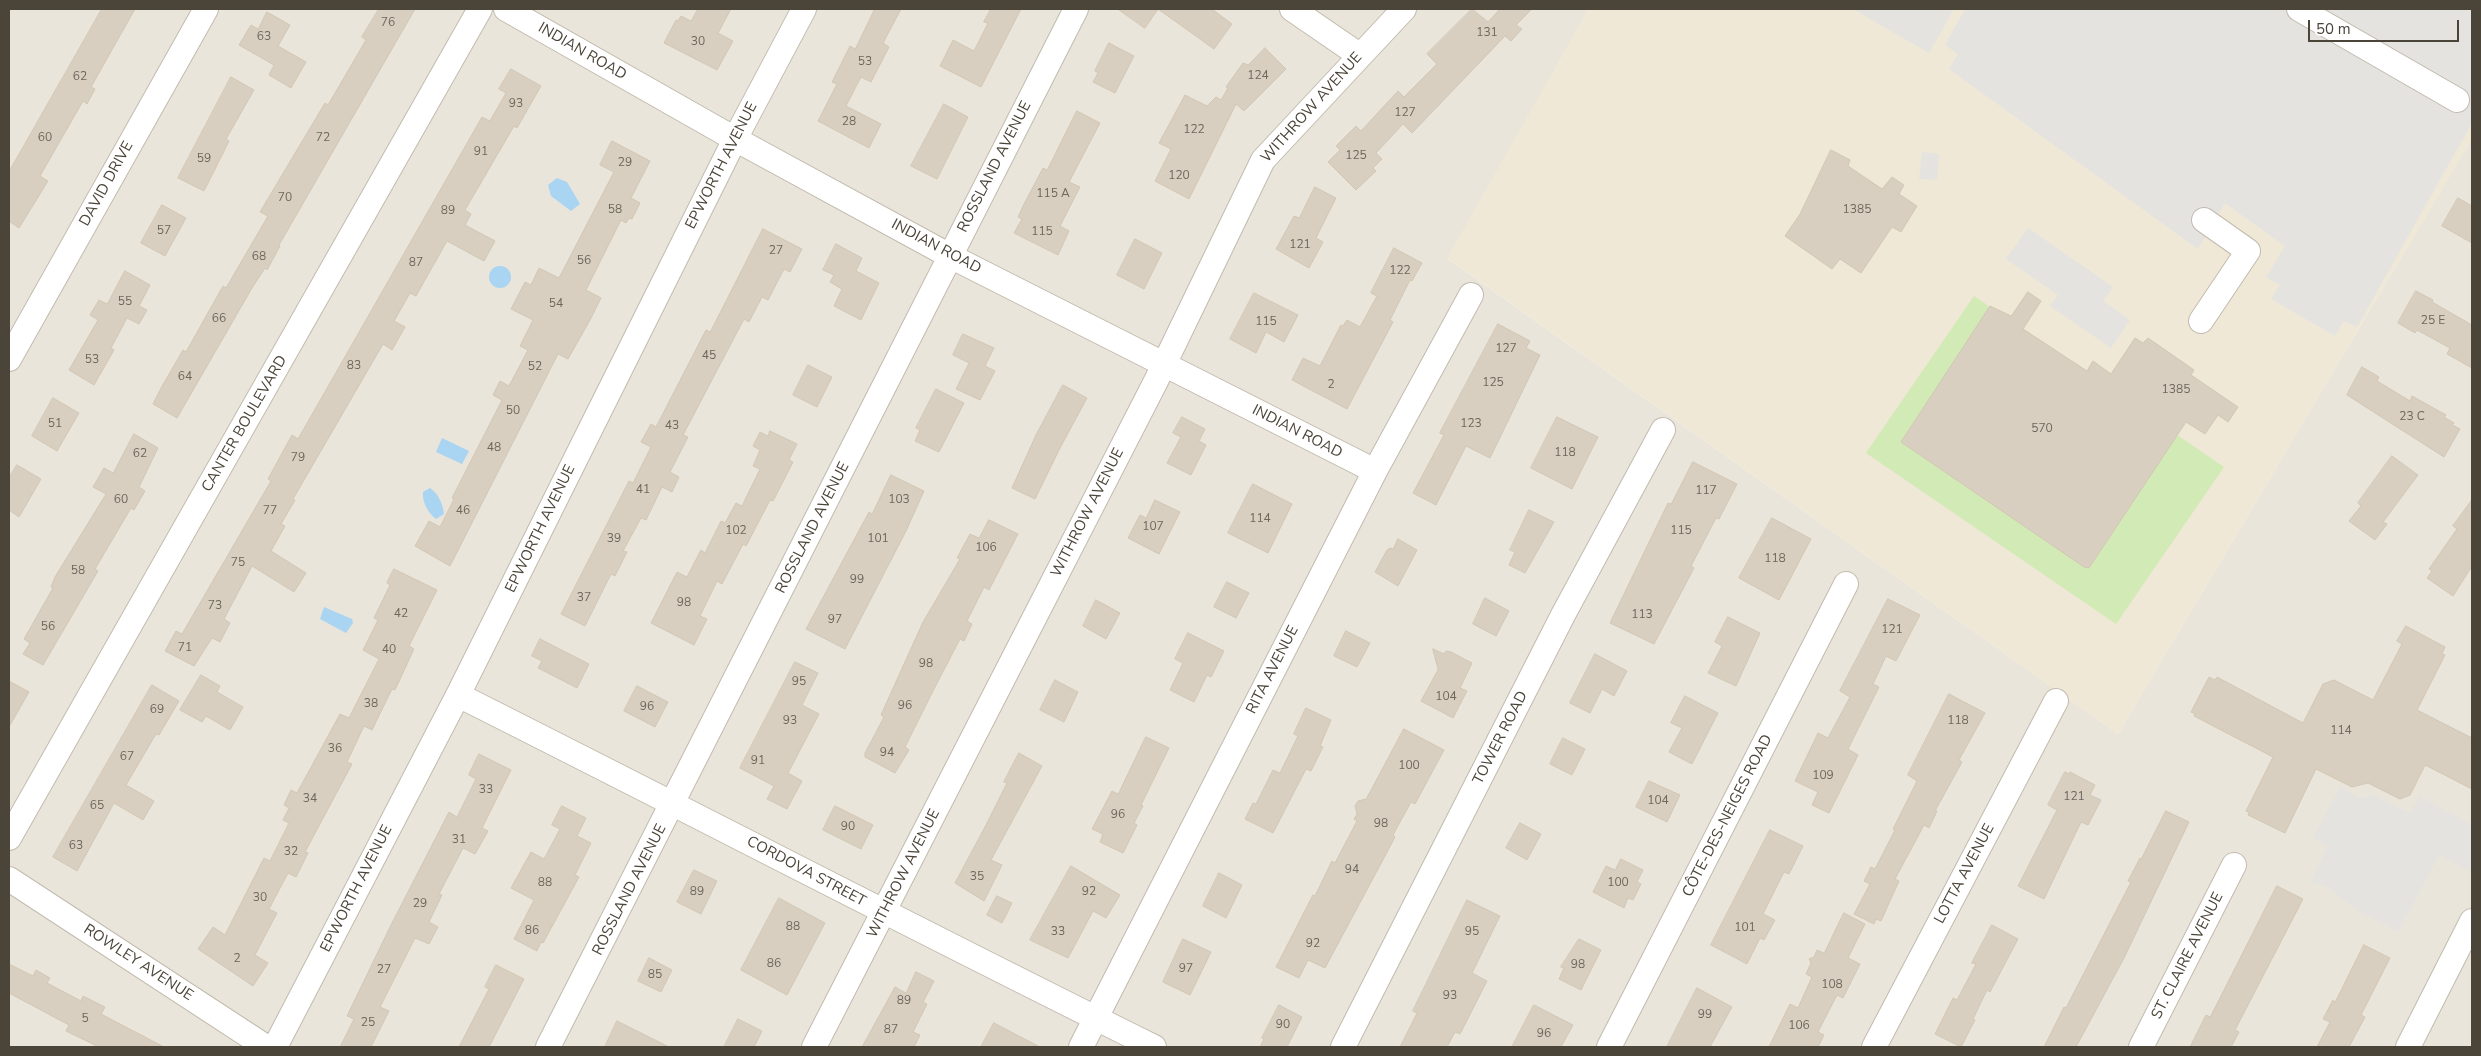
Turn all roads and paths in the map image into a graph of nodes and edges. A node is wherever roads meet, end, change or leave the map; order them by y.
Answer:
1 (206, 9) edge
2 (480, 9) edge
3 (506, 9) edge
4 (804, 9) edge
5 (1076, 9) edge
6 (1292, 9) edge
7 (1404, 9) edge
8 (2299, 9) edge
9 (1359, 55) junction
10 (2457, 100) dead end
11 (735, 139) junction
12 (2204, 220) dead end
13 (950, 256) junction
14 (1470, 295) dead end
15 (2201, 321) dead end
16 (9, 359) edge
17 (1164, 365) junction
18 (1663, 430) dead end
19 (1375, 470) junction
20 (1846, 584) dead end
21 (458, 695) junction
22 (2056, 701) dead end
23 (674, 804) junction
24 (9, 838) edge
25 (2234, 865) dead end
26 (9, 879) edge
27 (884, 913) junction
28 (2472, 921) edge
29 (1096, 1018) junction
30 (266, 1047) edge
31 (275, 1047) edge
32 (548, 1047) edge
33 (814, 1047) edge
34 (1081, 1047) edge
35 (1154, 1047) edge
36 (1343, 1047) edge
37 (1609, 1047) edge
38 (1874, 1047) edge
39 (2141, 1047) edge
40 (2408, 1047) edge

1 - 16 street, DAVID DRIVE
2 - 24 street, CANTER BOULEVARD
3 - 11 street, INDIAN ROAD
4 - 11 street, EPWORTH AVENUE
5 - 13 street, ROSSLAND AVENUE
6 - 9 street
7 - 9 street, WITHROW AVENUE
8 - 10 street
9 - 17 street, WITHROW AVENUE
11 - 13 street, INDIAN ROAD
11 - 21 street, EPWORTH AVENUE
12 - 15 street
13 - 17 street, INDIAN ROAD
13 - 23 street, ROSSLAND AVENUE
14 - 19 street, RITA AVENUE
17 - 19 street, INDIAN ROAD
17 - 27 street, WITHROW AVENUE
18 - 36 street, TOWER ROAD
19 - 29 street, RITA AVENUE
20 - 37 street, CÔTE-DES-NEIGES ROAD
21 - 23 street, CORDOVA STREET
21 - 31 street, EPWORTH AVENUE
22 - 38 street, LOTTA AVENUE
23 - 27 street, CORDOVA STREET
23 - 32 street, ROSSLAND AVENUE
25 - 39 street, ST. CLAIRE AVENUE
26 - 30 street, ROWLEY AVENUE
27 - 29 street, CORDOVA STREET
27 - 33 street, WITHROW AVENUE
28 - 40 street
29 - 34 street, RITA AVENUE
29 - 35 street, CORDOVA STREET

